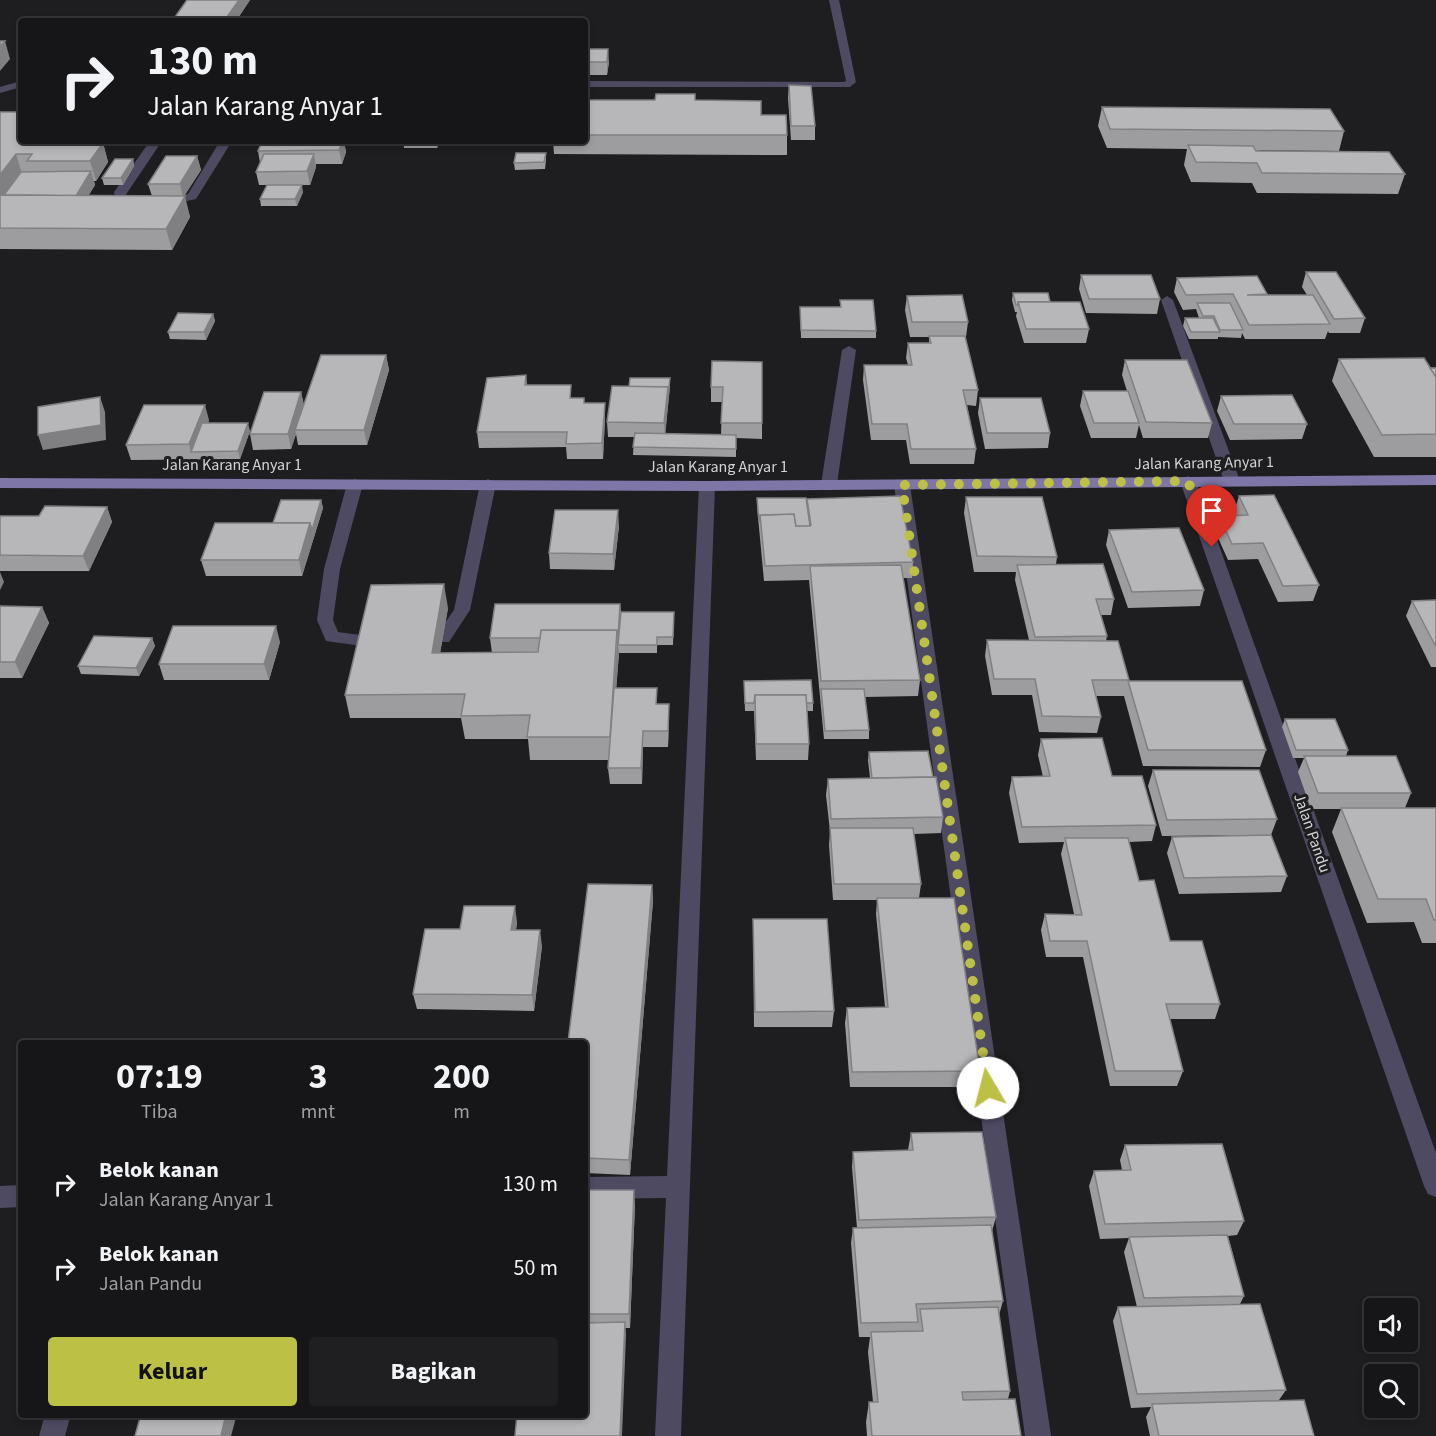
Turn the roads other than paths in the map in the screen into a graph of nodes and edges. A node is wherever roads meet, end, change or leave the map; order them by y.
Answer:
1 (834, 0) edge
2 (588, 84) edge
3 (18, 85) edge
4 (0, 90) edge
5 (154, 144) edge
6 (224, 144) edge
7 (1167, 300) dead end
8 (849, 350) dead end
9 (1436, 480) edge
10 (1188, 481) junction
11 (1232, 481) junction
12 (0, 483) edge
13 (355, 484) junction
14 (488, 484) junction
15 (829, 484) junction
16 (902, 485) junction
17 (707, 486) junction
18 (443, 638) dead end
19 (369, 642) edge
20 (679, 1186) junction
21 (1436, 1186) edge
22 (588, 1188) edge
23 (18, 1196) edge
24 (0, 1197) edge
25 (57, 1418) edge
26 (52, 1436) edge
27 (668, 1436) edge
28 (1038, 1436) edge

1 - 2 street
3 - 4 street
5 - 6 street
7 - 11 street
8 - 15 street
9 - 11 main road, Jalan Karang Anyar 1
10 - 11 main road, Jalan Karang Anyar 1
10 - 16 main road, Jalan Karang Anyar 1
10 - 21 street, Jalan Pandu
12 - 13 main road, Jalan Karang Anyar 1
13 - 14 main road, Jalan Karang Anyar 1
13 - 19 street
14 - 17 main road, Jalan Karang Anyar 1
14 - 18 street
15 - 16 main road, Jalan Karang Anyar 1
15 - 17 main road, Jalan Karang Anyar 1
16 - 28 street
17 - 20 street
20 - 22 street
20 - 27 street
23 - 24 street
25 - 26 street

